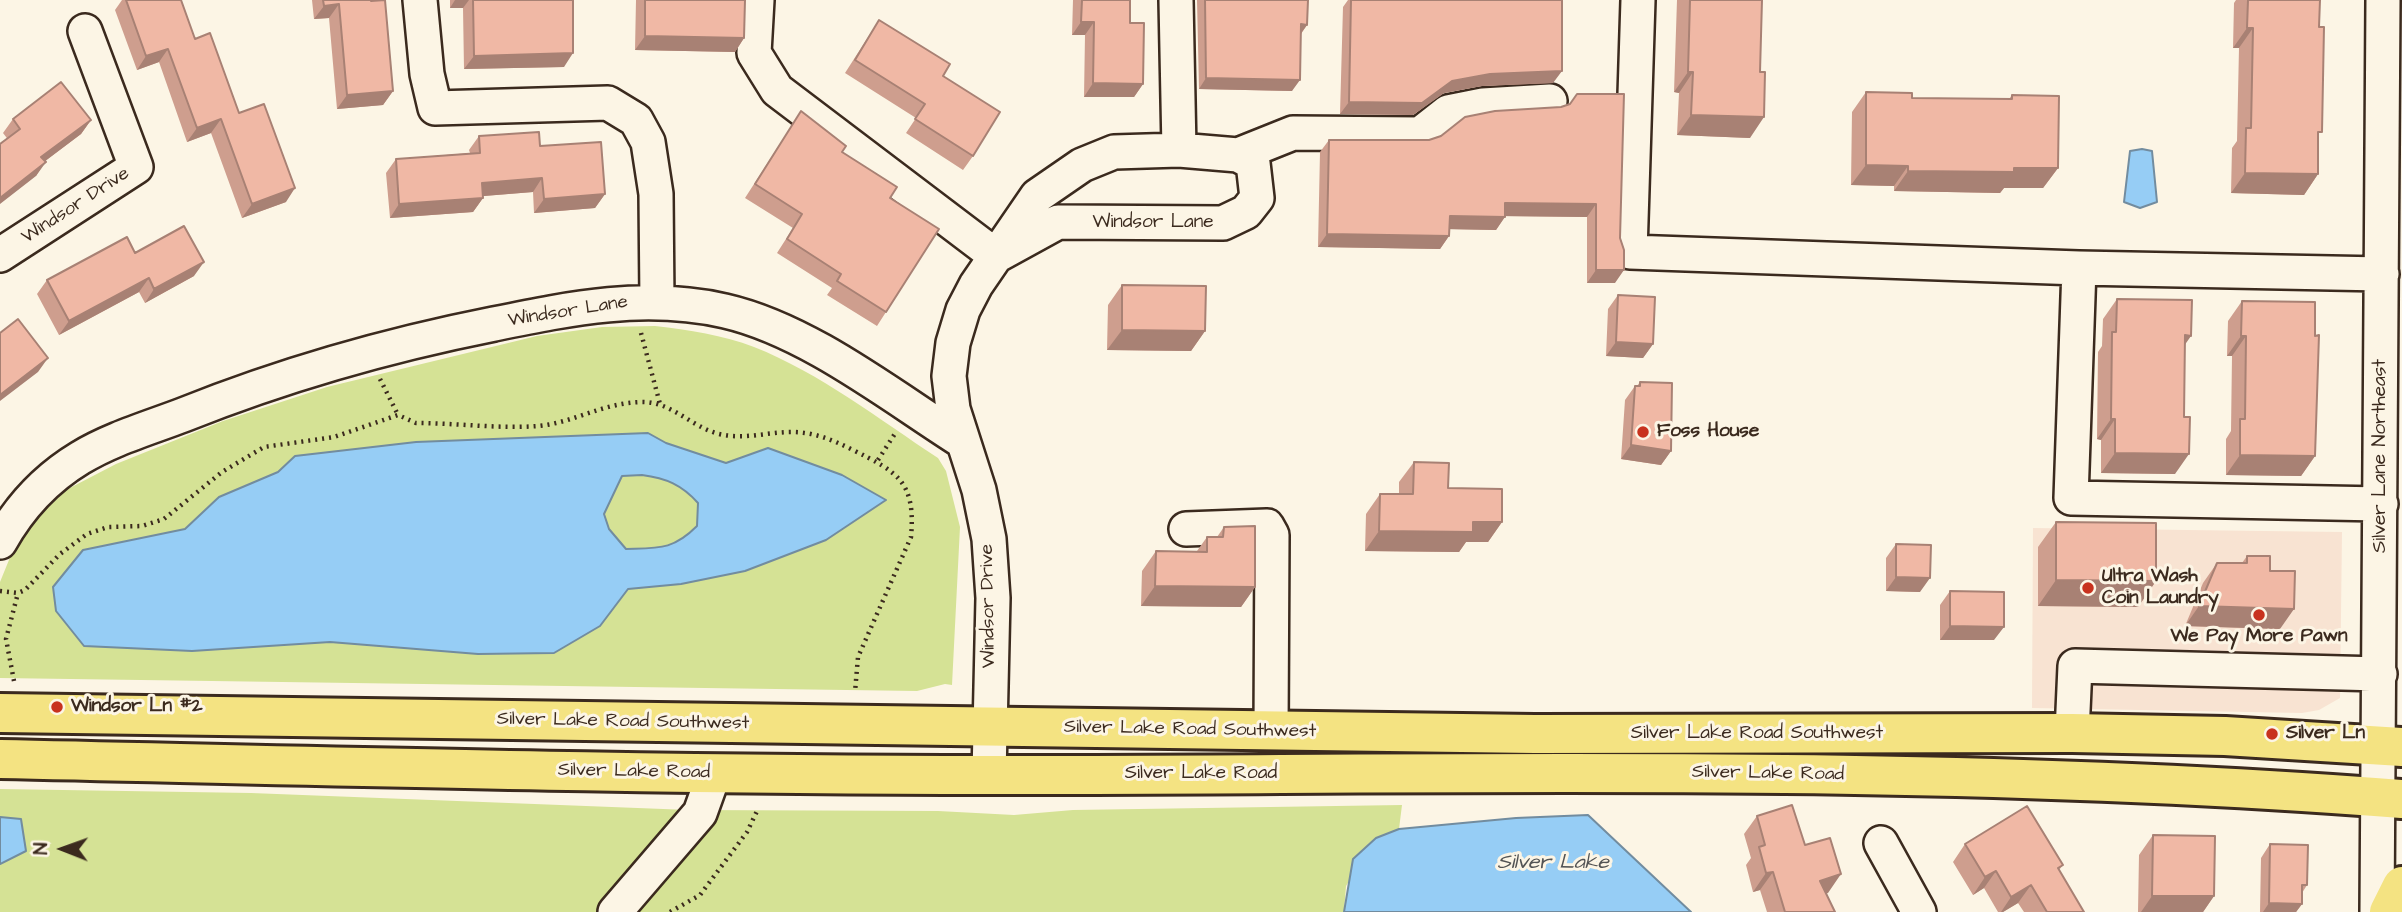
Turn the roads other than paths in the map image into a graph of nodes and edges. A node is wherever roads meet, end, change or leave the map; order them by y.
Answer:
1 (420, 0) edge
2 (757, 0) edge
3 (1176, 0) edge
4 (1638, 0) edge
5 (2383, 0) edge
6 (85, 31) dead end
7 (1550, 101) dead end
8 (1179, 150) junction
9 (1238, 155) junction
10 (0, 255) edge
11 (996, 256) junction
12 (2079, 268) junction
13 (2382, 274) junction
14 (647, 301) junction
15 (2392, 346) edge
16 (962, 441) junction
17 (2381, 503) junction
18 (1186, 529) dead end
19 (0, 542) edge
20 (2391, 599) edge
21 (2380, 674) junction
22 (7, 698) edge
23 (989, 728) junction
24 (1271, 731) junction
25 (2072, 733) junction
26 (2391, 747) edge
27 (0, 760) edge
28 (714, 774) junction
29 (989, 775) junction
30 (2390, 798) edge
31 (1881, 843) dead end
32 (2402, 886) edge
33 (615, 912) edge
34 (1919, 912) edge
35 (2377, 912) edge
36 (2389, 912) edge

1 - 14 street
2 - 11 street
3 - 8 street
4 - 12 street
5 - 13 street, Silver Lane Northeast
6 - 10 street, Windsor Drive
7 - 9 street, Windsor Lane
8 - 9 street, Windsor Lane
8 - 11 street, Windsor Lane
9 - 11 street, Windsor Lane
11 - 16 street, Windsor Lane
12 - 13 street
12 - 17 street
13 - 15 street, Silver Lane Northeast
14 - 16 street, Windsor Lane
14 - 19 street, Windsor Lane
15 - 17 street, Silver Lane Northeast
16 - 23 street, Windsor Drive
17 - 20 street, Silver Lane Northeast
18 - 24 street
20 - 21 street, Silver Lane Northeast
21 - 25 street
21 - 26 street, Silver Lane Northeast
22 - 23 main road, Silver Lake Road Southwest
23 - 24 main road, Silver Lake Road Southwest
23 - 29 street, Windsor Drive
24 - 25 main road, Silver Lake Road Southwest
25 - 26 main road, Silver Lake Road Southwest
26 - 30 street, Silver Lane Northeast
27 - 28 main road, Silver Lake Road
28 - 29 main road, Silver Lake Road
28 - 33 street
29 - 30 main road, Silver Lake Road
30 - 35 street, Silver Lane Northeast
31 - 34 street
32 - 36 main road

